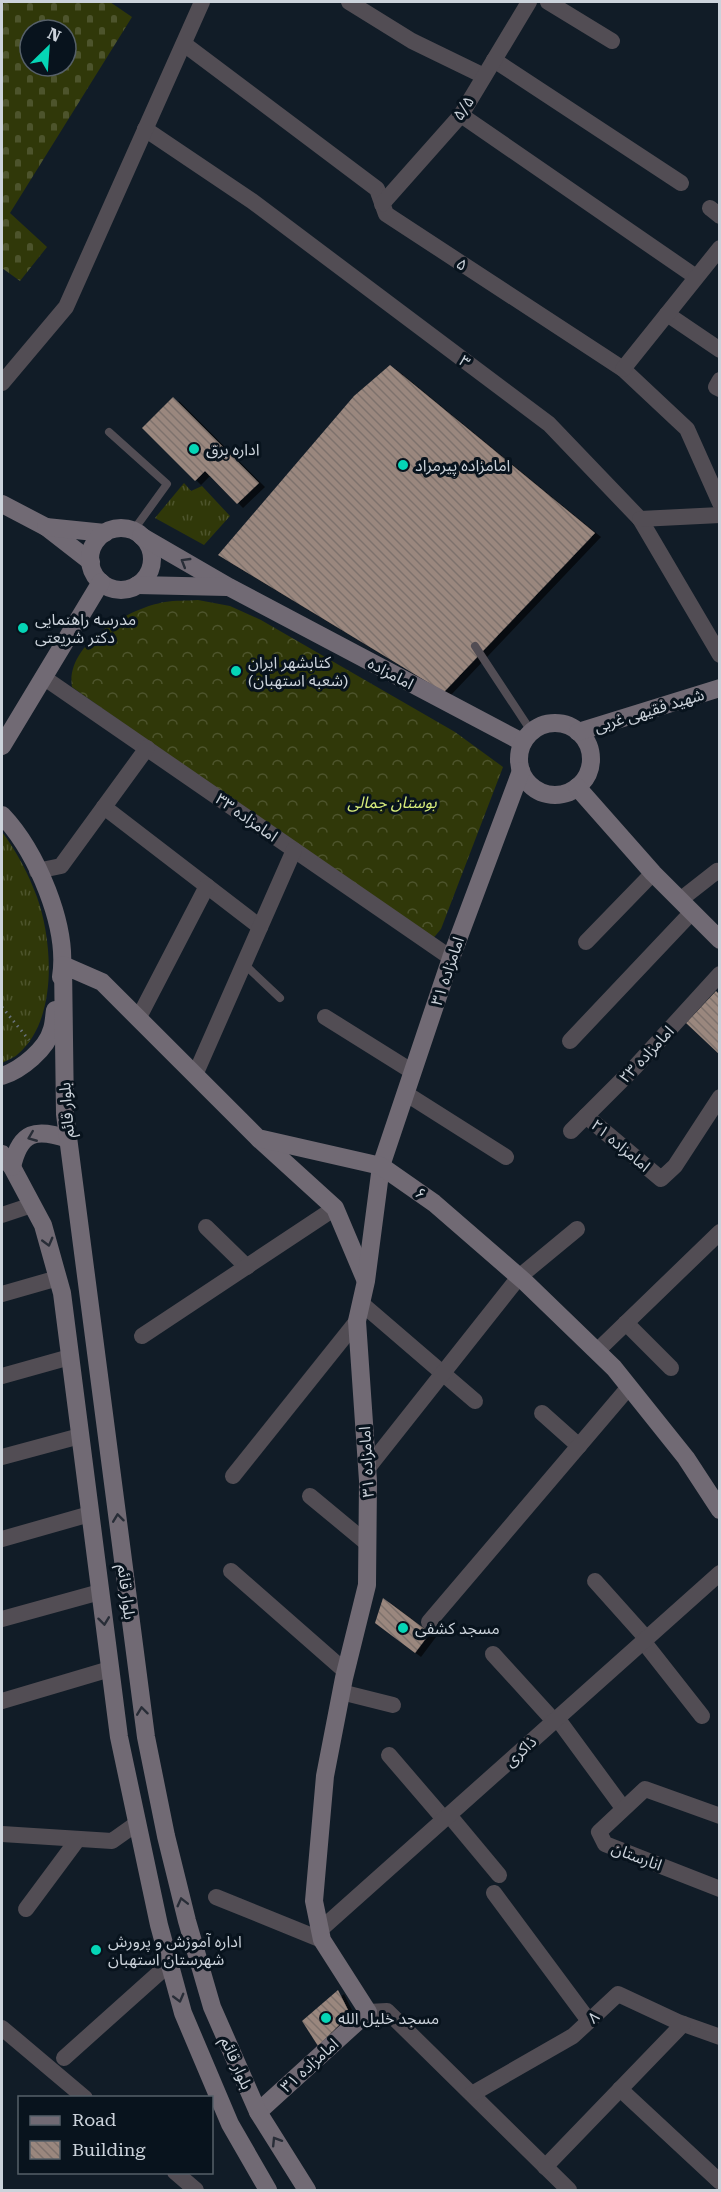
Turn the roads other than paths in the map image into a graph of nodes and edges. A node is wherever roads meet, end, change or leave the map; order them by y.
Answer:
1 (202, 2) edge
2 (349, 2) edge
3 (529, 2) edge
4 (548, 2) edge
5 (612, 41) dead end
6 (184, 44) junction
7 (494, 60) junction
8 (484, 76) junction
9 (461, 115) junction
10 (146, 129) junction
11 (681, 183) dead end
12 (382, 204) junction
13 (720, 249) edge
14 (696, 277) junction
15 (667, 314) junction
16 (720, 350) edge
17 (623, 369) junction
18 (720, 380) edge
19 (2, 383) edge
20 (720, 389) edge
21 (110, 432) dead end
22 (720, 502) edge
23 (2, 504) edge
24 (720, 515) edge
25 (640, 519) junction
26 (46, 527) junction
27 (105, 532) junction
28 (137, 533) junction
29 (91, 562) junction
30 (101, 582) junction
31 (137, 585) junction
32 (229, 587) junction
33 (475, 646) dead end
34 (720, 655) edge
35 (44, 677) junction
36 (720, 688) edge
37 (7, 724) edge
38 (578, 732) junction
39 (526, 737) junction
40 (2, 746) edge
41 (147, 748) junction
42 (521, 771) junction
43 (577, 787) junction
44 (104, 807) junction
45 (2, 815) edge
46 (294, 850) junction
47 (37, 871) junction
48 (653, 873) junction
49 (720, 873) edge
50 (207, 886) junction
51 (686, 906) junction
52 (260, 927) junction
53 (720, 940) edge
54 (586, 942) dead end
55 (451, 958) junction
56 (63, 964) junction
57 (244, 964) junction
58 (720, 974) edge
59 (280, 998) dead end
60 (325, 1017) dead end
61 (138, 1019) junction
62 (570, 1041) dead end
63 (413, 1071) junction
64 (195, 1075) junction
65 (2, 1076) edge
66 (405, 1093) junction
67 (720, 1097) edge
68 (586, 1116) junction
69 (571, 1131) dead end
70 (258, 1138) junction
71 (68, 1139) junction
72 (506, 1156) dead end
73 (7, 1160) edge
74 (381, 1166) junction
75 (32, 1205) junction
76 (335, 1208) junction
77 (2, 1215) edge
78 (206, 1227) dead end
79 (577, 1229) dead end
80 (717, 1239) edge
81 (246, 1267) junction
82 (519, 1277) junction
83 (58, 1278) junction
84 (366, 1281) junction
85 (2, 1294) edge
86 (361, 1303) junction
87 (357, 1321) junction
88 (626, 1323) junction
89 (142, 1336) dead end
90 (597, 1351) junction
91 (70, 1357) junction
92 (670, 1368) dead end
93 (444, 1372) junction
94 (2, 1376) edge
95 (629, 1387) junction
96 (475, 1401) dead end
97 (542, 1413) dead end
98 (80, 1436) junction
99 (579, 1446) junction
100 (2, 1457) edge
101 (367, 1469) junction
102 (233, 1476) dead end
103 (310, 1496) dead end
104 (720, 1510) edge
105 (90, 1514) junction
106 (2, 1539) edge
107 (368, 1544) junction
108 (231, 1571) dead end
109 (720, 1573) edge
110 (595, 1581) dead end
111 (100, 1592) junction
112 (2, 1619) edge
113 (429, 1622) dead end
114 (645, 1639) junction
115 (493, 1654) dead end
116 (110, 1669) junction
117 (345, 1671) junction
118 (341, 1692) junction
119 (2, 1701) edge
120 (393, 1705) dead end
121 (702, 1716) dead end
122 (555, 1719) junction
123 (388, 1755) dead end
124 (626, 1806) junction
125 (720, 1816) edge
126 (446, 1817) junction
127 (136, 1824) junction
128 (2, 1834) edge
129 (78, 1839) junction
130 (499, 1875) dead end
131 (720, 1889) edge
132 (494, 1893) dead end
133 (216, 1897) dead end
134 (26, 1909) dead end
135 (321, 1935) junction
136 (169, 1964) junction
137 (368, 2012) junction
138 (590, 2021) junction
139 (683, 2024) junction
140 (2, 2028) edge
141 (720, 2037) edge
142 (64, 2058) dead end
143 (620, 2089) junction
144 (472, 2094) junction
145 (84, 2096) edge
146 (258, 2112) junction
147 (545, 2167) junction
148 (177, 2174) edge
149 (720, 2182) edge
150 (196, 2190) edge
151 (268, 2190) edge
152 (308, 2190) edge
153 (569, 2190) edge

1 - 6 street
2 - 8 street
3 - 7 street, ۵/۵
4 - 5 street
6 - 10 street
6 - 12 street, ۵
7 - 8 street, ۵/۵
7 - 11 street
8 - 9 street, ۵/۵
9 - 12 street, ۵/۵
9 - 14 street
10 - 19 street
10 - 25 street, ۳
12 - 17 street, ۵
13 - 14 street
14 - 15 street
15 - 16 street
15 - 17 street
17 - 22 street, ۵
18 - 20 street
21 - 28 lane
23 - 26 main road
24 - 25 street
25 - 34 street, ۳
26 - 27 main road
26 - 29 main road
27 - 28 main road
27 - 29 main road
28 - 31 main road
32 -> 28 main road, امامزاده
29 - 30 main road
30 - 31 main road
30 - 35 main road
31 - 32 main road
32 - 39 main road, امامزاده
33 - 39 lane
35 - 37 main road
35 - 41 street, امامزاده ۳۳
36 - 38 main road, شهید فقیهی غربی
37 - 40 main road
38 - 39 main road
38 - 43 main road
39 - 42 main road
41 - 44 street
41 - 46 street, امامزاده ۳۳
42 - 43 main road
42 - 55 main road, امامزاده ۳۱
43 - 48 main road
44 - 47 street
44 - 50 street
45 - 47 main road
46 - 52 street
46 - 55 street, امامزاده ۳۳
47 - 56 main road
48 - 51 main road
48 - 54 street
49 - 51 street
50 - 52 street
50 - 61 street
51 - 53 main road
51 - 62 street
52 - 57 street
55 - 63 main road, امامزاده ۳۱
56 - 61 main road
56 - 65 main road
56 - 71 main road, بلوار قائم
57 - 59 lane
57 - 64 street
58 - 68 street, امامزاده ۲۳
60 - 63 street
61 - 64 main road
63 - 66 main road, امامزاده ۳۱
64 - 70 main road
66 - 72 street
66 - 74 main road, امامزاده ۳۱
67 - 68 street, امامزاده ۲۱
68 - 69 street, امامزاده ۲۳
70 - 74 main road, ۶
70 - 76 main road
71 -> 73 main road
146 -> 71 main road, بلوار قائم
73 - 75 main road, بلوار قائم
74 - 82 main road, ۶
74 - 84 main road, امامزاده ۳۱
75 - 77 street
75 -> 83 main road, بلوار قائم
76 - 81 street
76 - 84 main road
78 - 81 street
79 - 82 street
80 - 88 street
81 - 89 street
82 - 90 main road, ۶
82 - 93 street
83 - 85 street
83 - 91 main road, بلوار قائم
84 - 86 main road, امامزاده ۳۱
86 - 87 main road, امامزاده ۳۱
86 - 93 street
87 - 101 main road, امامزاده ۳۱
87 - 102 street
88 - 90 street
88 - 92 street
90 - 95 main road, ۶
91 - 94 street
91 - 98 main road, بلوار قائم
93 - 96 street
93 - 101 street
95 - 99 street
95 - 104 main road, ۶
97 - 99 street
98 - 100 street
98 - 105 main road, بلوار قائم
99 - 113 street
101 - 107 main road, امامزاده ۳۱
103 - 107 street
105 - 106 street
105 - 111 main road, بلوار قائم
107 - 117 main road, امامزاده ۳۱
108 - 117 street
109 - 114 street, ذاکری
110 - 114 street
111 - 112 street
111 -> 116 main road, بلوار قائم
114 - 121 street
114 - 122 street, ذاکری
115 - 122 street
116 - 119 street
116 - 127 main road, بلوار قائم
117 - 118 main road, امامزاده ۳۱
118 - 120 street
118 - 135 main road, امامزاده ۳۱
122 - 124 street
122 - 126 street, ذاکری
123 - 126 street
124 - 125 street
124 - 131 street, انارستان
126 - 130 street
126 - 135 street, ذاکری
127 - 129 street
127 - 136 main road, بلوار قائم
128 - 129 street
129 - 134 street
132 - 138 street
133 - 135 street
135 - 137 main road, امامزاده ۳۱
136 - 142 street
136 -> 151 main road, بلوار قائم
137 - 144 street
137 - 146 main road, امامزاده ۳۱
138 - 139 street, ۸
138 - 144 street, ۸
139 - 141 street, ۸
139 - 143 street
140 - 145 street
143 - 147 street
143 - 149 street
144 - 147 street
152 -> 146 main road, بلوار قائم
147 - 153 street
148 - 150 street

